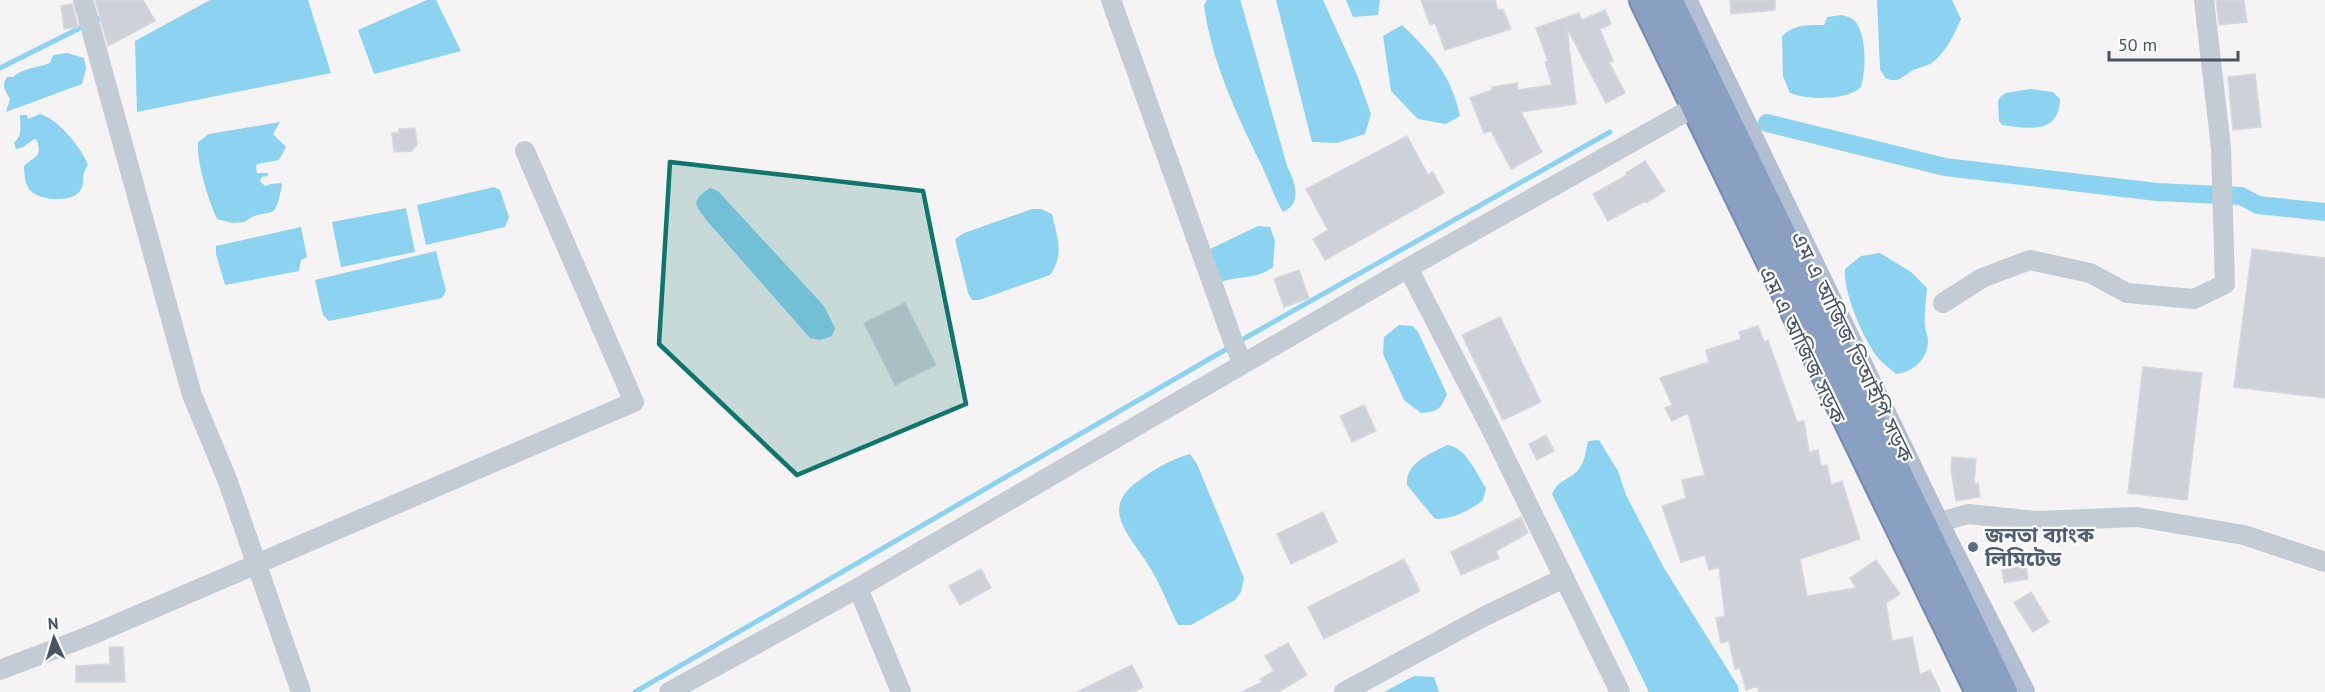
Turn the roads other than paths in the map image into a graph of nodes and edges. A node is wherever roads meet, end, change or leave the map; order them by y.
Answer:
1 (83, 0) edge
2 (1112, 0) edge
3 (1635, 0) edge
4 (1644, 0) edge
5 (1668, 0) edge
6 (1685, 0) edge
7 (2204, 0) edge
8 (1689, 110) junction
9 (525, 151) dead end
10 (1408, 268) junction
11 (1943, 303) dead end
12 (1243, 363) junction
13 (1937, 523) junction
14 (2325, 562) edge
15 (257, 565) junction
16 (1564, 578) junction
17 (858, 588) junction
18 (0, 670) edge
19 (301, 692) edge
20 (669, 692) edge
21 (901, 692) edge
22 (1344, 692) edge
23 (1620, 692) edge
24 (1966, 692) edge
25 (1980, 692) edge
26 (2003, 692) edge
27 (2023, 692) edge

1 - 15 street
2 - 12 street
3 - 8 main road, এম এ আজিজ সড়ক
4 - 25 highway
5 - 26 highway
6 - 13 main road, এম এ আজিজ ভিআইপি সড়ক
7 - 11 street
8 - 10 street
8 - 24 main road, এম এ আজিজ সড়ক
9 - 15 street
10 - 12 street
10 - 16 street
12 - 17 street
13 - 14 street
13 - 27 main road, এম এ আজিজ ভিআইপি সড়ক
15 - 18 street
15 - 19 street
16 - 22 street
16 - 23 street
17 - 20 street
17 - 21 street

